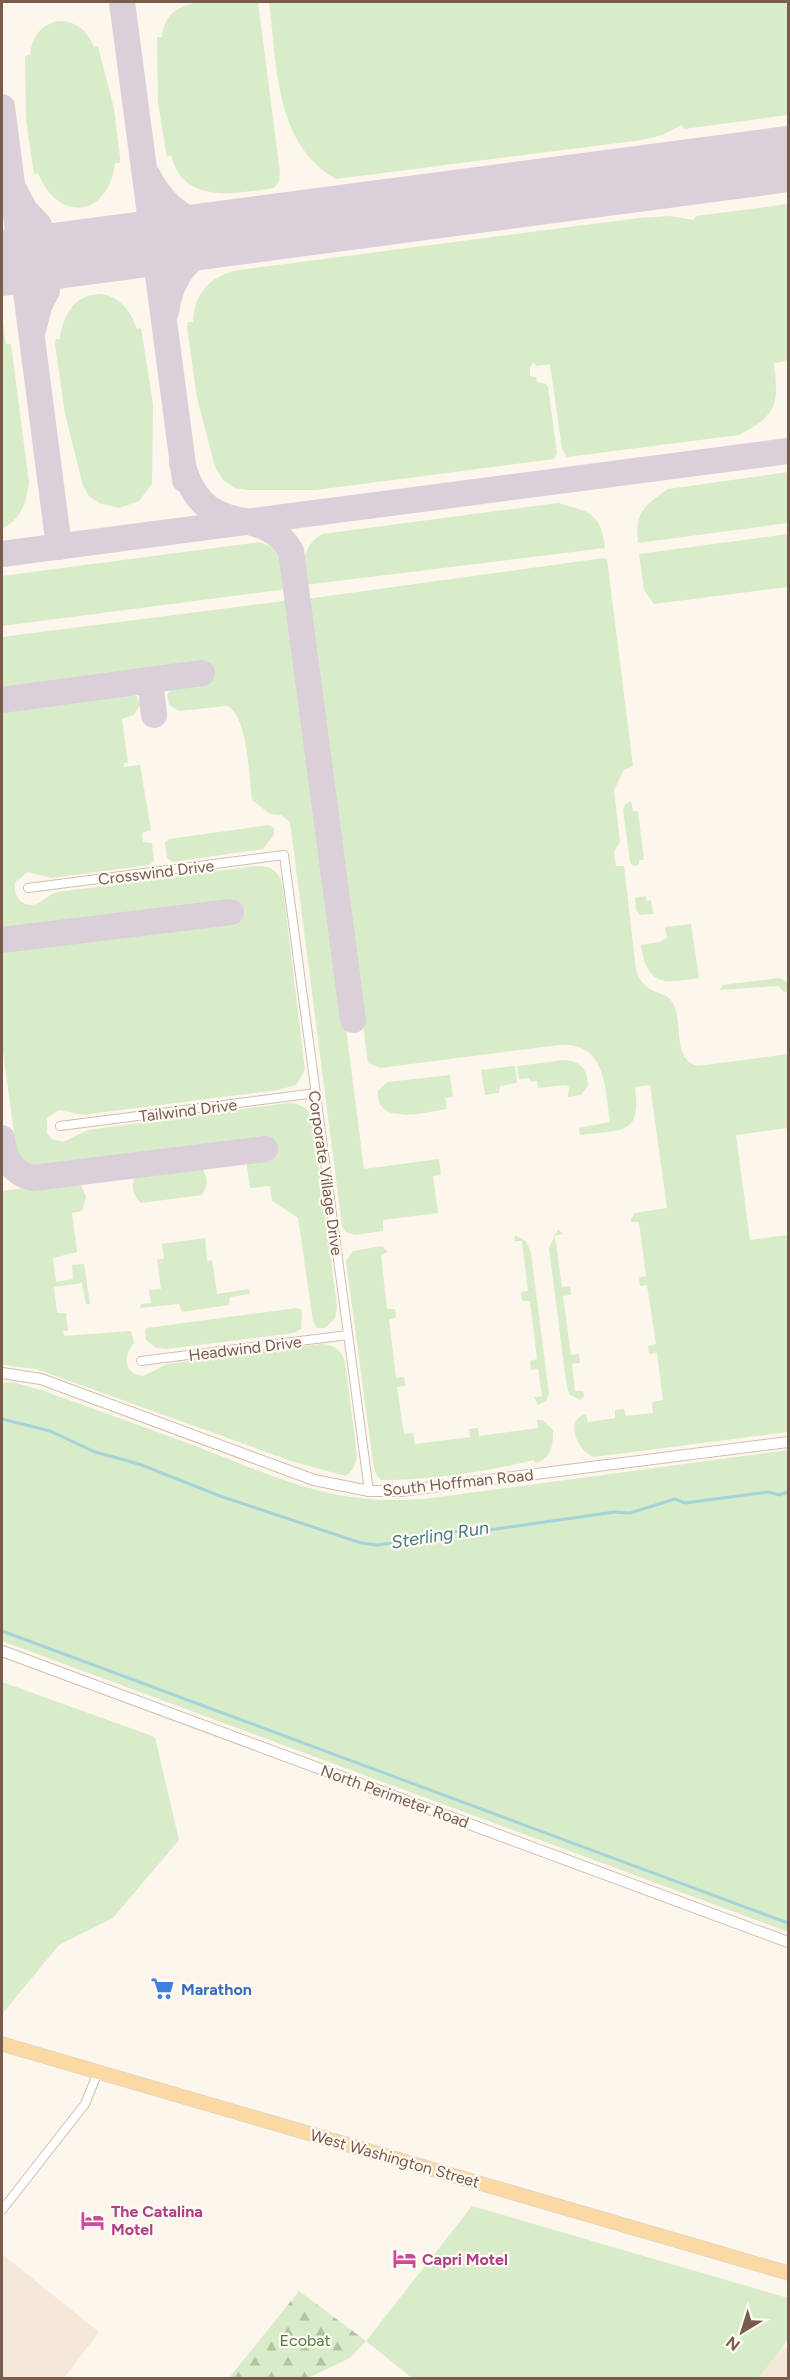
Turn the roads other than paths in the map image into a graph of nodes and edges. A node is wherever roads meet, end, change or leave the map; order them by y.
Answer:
1 (284, 855) joint
2 (28, 888) dead end
3 (316, 1094) junction
4 (60, 1126) dead end
5 (348, 1335) junction
6 (141, 1360) dead end
7 (2, 1373) edge
8 (789, 1442) edge
9 (369, 1491) junction
10 (2, 1651) edge
11 (789, 1942) edge
12 (2, 2044) edge
13 (98, 2072) junction
14 (2, 2210) edge
15 (789, 2273) edge

1 - 2 street, Crosswind Drive
1 - 3 street, Corporate Village Drive
3 - 4 street, Tailwind Drive
3 - 5 street, Corporate Village Drive
5 - 6 street, Headwind Drive
5 - 9 street, Corporate Village Drive
7 - 9 street, South Hoffman Road
8 - 9 street, South Hoffman Road
10 - 11 street, North Perimeter Road
12 - 13 main road, West Washington Street
13 - 14 street
13 - 15 main road, West Washington Street

